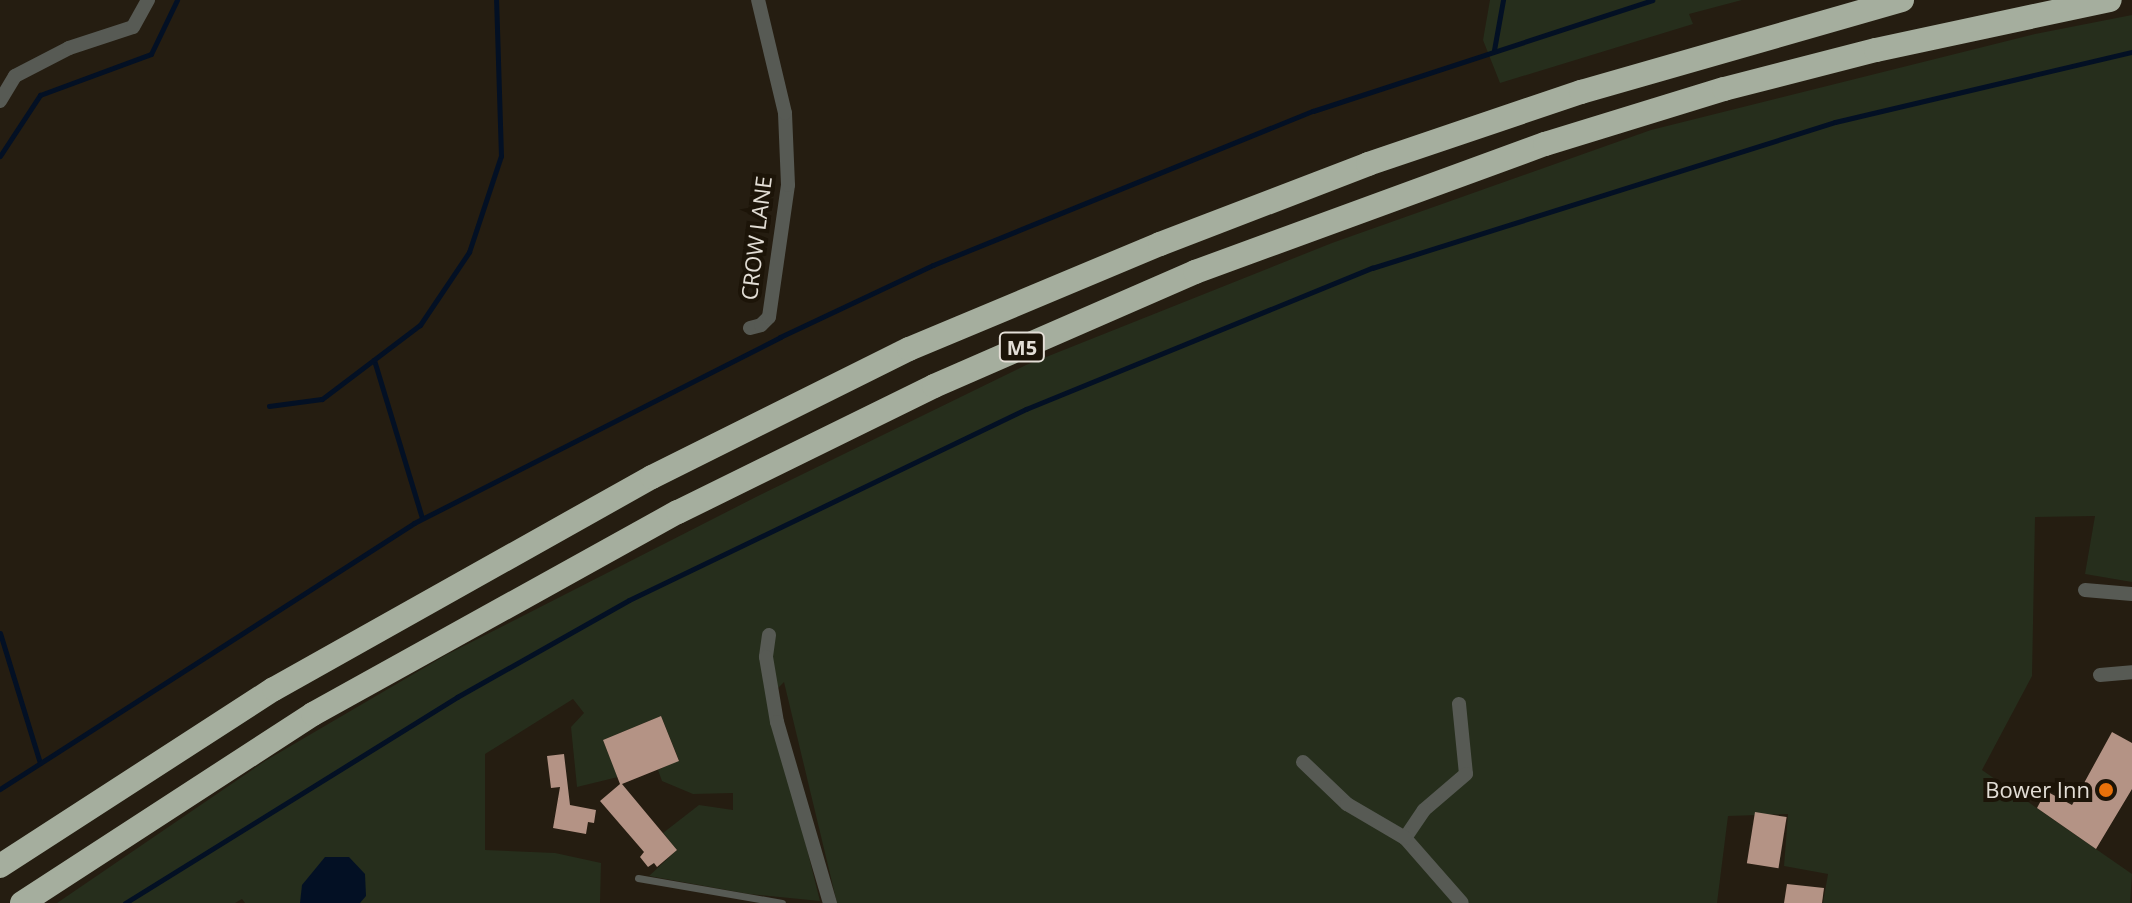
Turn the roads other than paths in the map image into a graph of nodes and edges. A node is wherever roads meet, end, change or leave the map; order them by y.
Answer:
1 (148, 0) edge
2 (758, 0) edge
3 (1902, 0) edge
4 (2110, 0) edge
5 (0, 101) edge
6 (750, 328) dead end
7 (2085, 590) dead end
8 (2132, 594) edge
9 (769, 635) dead end
10 (2132, 672) edge
11 (2100, 675) dead end
12 (1459, 704) dead end
13 (1303, 762) dead end
14 (1405, 838) junction
15 (0, 866) edge
16 (638, 878) dead end
17 (22, 903) edge
18 (782, 903) edge
19 (830, 903) edge
20 (1462, 903) edge

1 - 5 street
2 - 6 street, CROW LANE
3 - 15 highway, M5
4 - 17 highway, M5
7 - 8 street
9 - 19 street
10 - 11 street
12 - 14 street
13 - 14 street
14 - 20 street
16 - 18 lane

